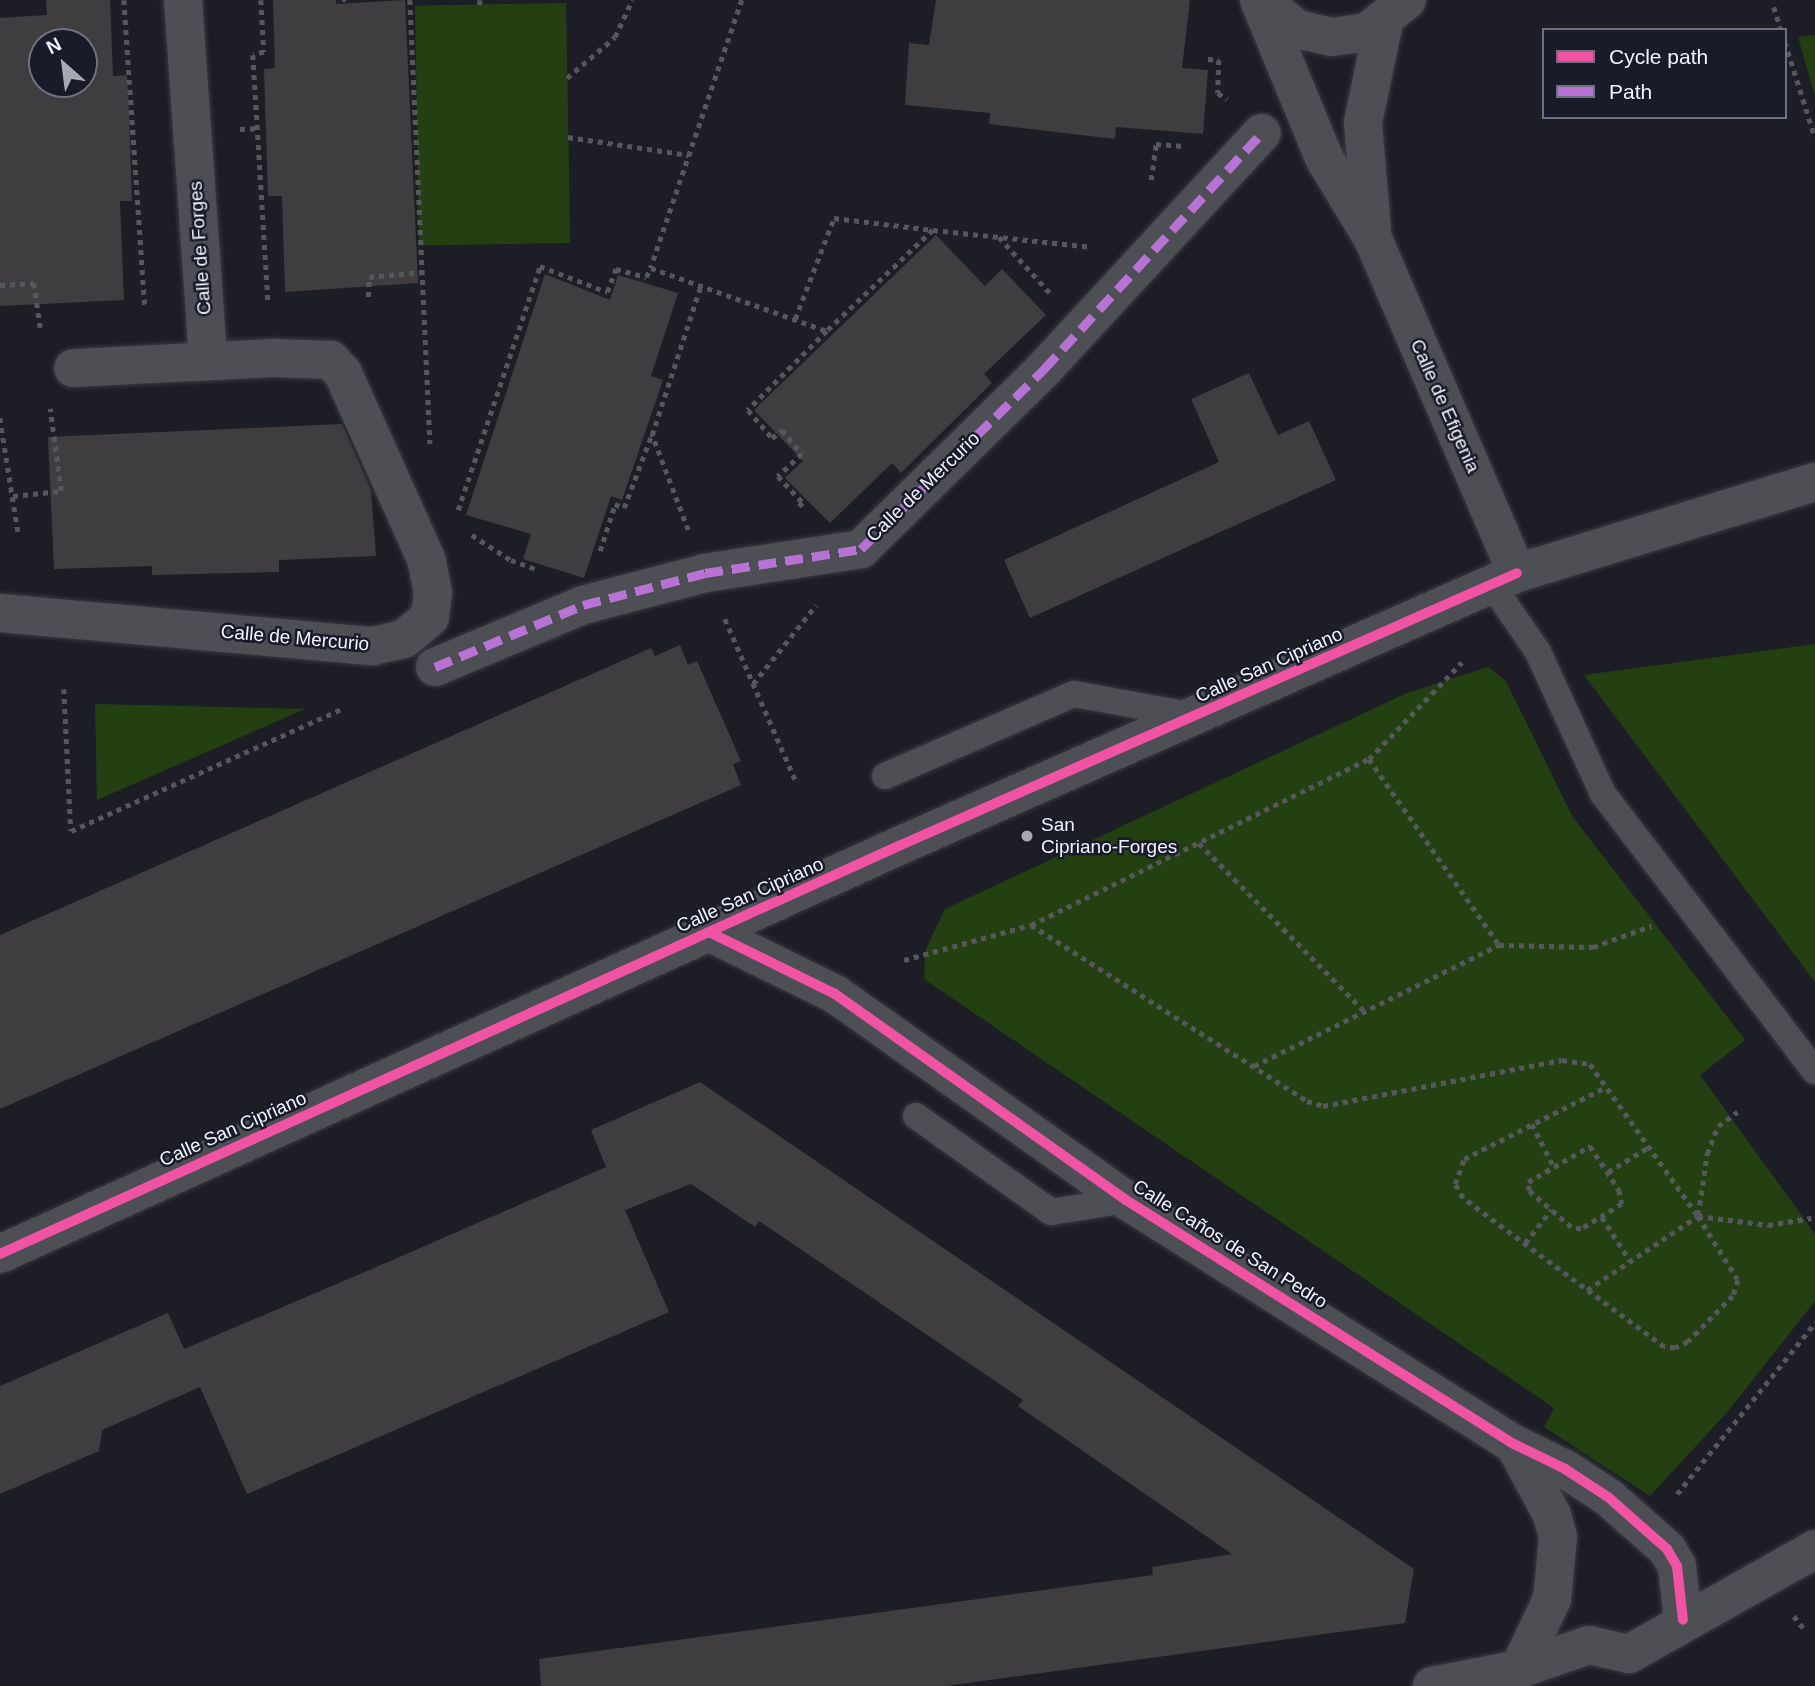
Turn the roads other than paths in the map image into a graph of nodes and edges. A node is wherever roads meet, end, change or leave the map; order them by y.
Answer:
1 (183, 0) edge
2 (1261, 0) edge
3 (1396, 11) edge
4 (1262, 132) dead end
5 (1373, 239) junction
6 (208, 361) junction
7 (73, 368) dead end
8 (1815, 482) edge
9 (1505, 579) junction
10 (0, 613) edge
11 (435, 667) dead end
12 (1196, 716) junction
13 (885, 776) dead end
14 (709, 932) junction
15 (1815, 1071) edge
16 (916, 1116) dead end
17 (1126, 1200) junction
18 (0, 1254) edge
19 (1514, 1444) junction
20 (1815, 1549) edge
21 (1552, 1598) junction
22 (1683, 1620) junction
23 (1589, 1645) junction
24 (1519, 1669) junction
25 (1432, 1686) edge

1 - 6 street, Calle de Forges
2 - 3 street
2 - 5 street, Calle de Efigenia
3 - 5 street, Calle de Efigenia
4 - 11 street, Calle de Mercurio
5 - 9 street, Calle de Efigenia
6 - 7 street
6 - 10 street, Calle de Mercurio
8 - 9 street, Calle San Cipriano
9 - 12 street, Calle San Cipriano
9 - 15 lane
12 - 13 lane
12 - 14 street, Calle San Cipriano
14 - 17 street, Calle Caños de San Pedro
14 - 18 street, Calle San Cipriano
16 - 17 lane
17 - 19 street, Calle Caños de San Pedro
19 - 21 street
19 - 22 street, Calle Caños de San Pedro
20 - 22 street
21 - 23 street
21 - 24 street
22 - 23 street
23 - 24 street
24 - 25 street

